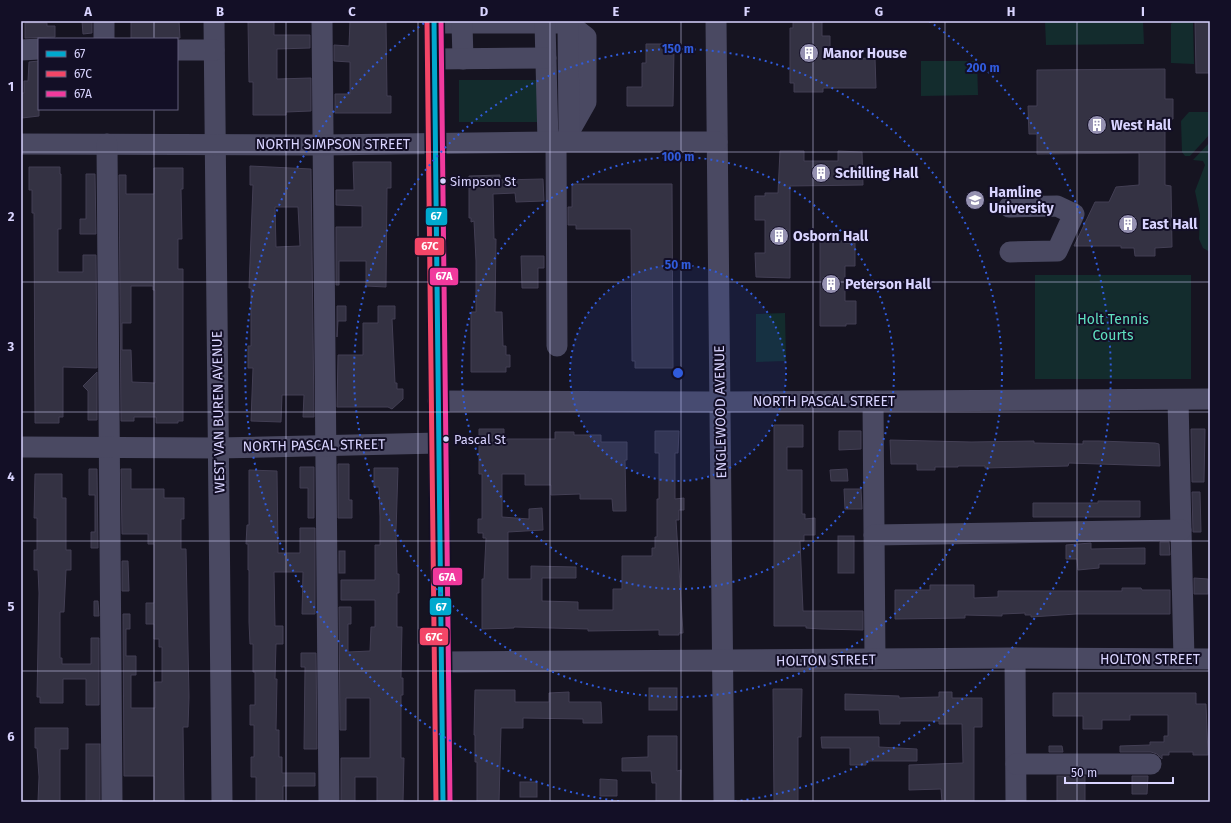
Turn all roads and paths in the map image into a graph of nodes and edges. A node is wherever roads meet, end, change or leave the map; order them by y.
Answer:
1 (104, 21) edge
2 (214, 21) edge
3 (322, 21) edge
4 (716, 21) edge
5 (434, 22) edge
6 (545, 23) junction
7 (462, 24) junction
8 (573, 24) edge
9 (104, 38) edge
10 (38, 49) edge
11 (21, 50) edge
12 (178, 50) edge
13 (214, 50) junction
14 (546, 58) junction
15 (435, 59) junction
16 (463, 59) junction
17 (560, 139) junction
18 (717, 142) junction
19 (436, 143) junction
20 (21, 144) edge
21 (107, 144) junction
22 (214, 144) junction
23 (322, 145) junction
24 (1009, 207) dead end
25 (1010, 252) dead end
26 (557, 346) dead end
27 (1210, 399) edge
28 (1178, 400) junction
29 (438, 401) junction
30 (872, 401) junction
31 (720, 402) junction
32 (438, 443) junction
33 (110, 446) junction
34 (327, 446) junction
35 (21, 447) edge
36 (218, 448) junction
37 (1181, 530) junction
38 (874, 535) junction
39 (1015, 658) junction
40 (875, 659) junction
41 (1184, 659) junction
42 (1210, 659) edge
43 (722, 661) junction
44 (442, 662) junction
45 (1016, 764) junction
46 (1151, 764) dead end
47 (112, 802) edge
48 (222, 802) edge
49 (330, 802) edge
50 (443, 802) edge
51 (724, 802) edge
52 (1016, 802) edge

1 - 9 street
2 - 13 street, WEST VAN BUREN AVENUE
3 - 23 street
4 - 18 street, ENGLEWOOD AVENUE
5 - 7 street
5 - 15 street
6 - 7 street
6 - 8 street
6 - 14 street
7 - 16 street
8 - 17 street
10 - 11 street
12 - 13 street
13 - 22 street, WEST VAN BUREN AVENUE
14 - 16 street
14 - 17 street
15 - 16 street
15 - 19 street
17 - 18 street, NORTH SIMPSON STREET
17 - 19 street, NORTH SIMPSON STREET
17 - 26 street
18 - 31 street, ENGLEWOOD AVENUE
19 - 23 street, NORTH SIMPSON STREET
19 - 29 street
20 - 21 street, NORTH SIMPSON STREET
21 - 22 street, NORTH SIMPSON STREET
21 - 33 street
22 - 23 street, NORTH SIMPSON STREET
22 - 36 street, WEST VAN BUREN AVENUE
23 - 34 street
24 - 25 street
27 - 28 street, NORTH PASCAL STREET
28 - 30 street, NORTH PASCAL STREET
28 - 37 street
29 - 31 street, NORTH PASCAL STREET
29 - 32 street
30 - 31 street, NORTH PASCAL STREET
30 - 38 street
31 - 43 street, ENGLEWOOD AVENUE
32 - 34 street, NORTH PASCAL STREET
32 - 44 street
33 - 35 street, NORTH PASCAL STREET
33 - 36 street, NORTH PASCAL STREET
33 - 47 street
34 - 36 street, NORTH PASCAL STREET
34 - 49 street
36 - 48 street, WEST VAN BUREN AVENUE
37 - 38 street
37 - 41 street
38 - 40 street
39 - 40 street, HOLTON STREET
39 - 41 street, HOLTON STREET
39 - 45 street
40 - 43 street, HOLTON STREET
41 - 42 street, HOLTON STREET
43 - 44 street, HOLTON STREET
43 - 51 street, ENGLEWOOD AVENUE
44 - 50 street
45 - 46 street
45 - 52 street

